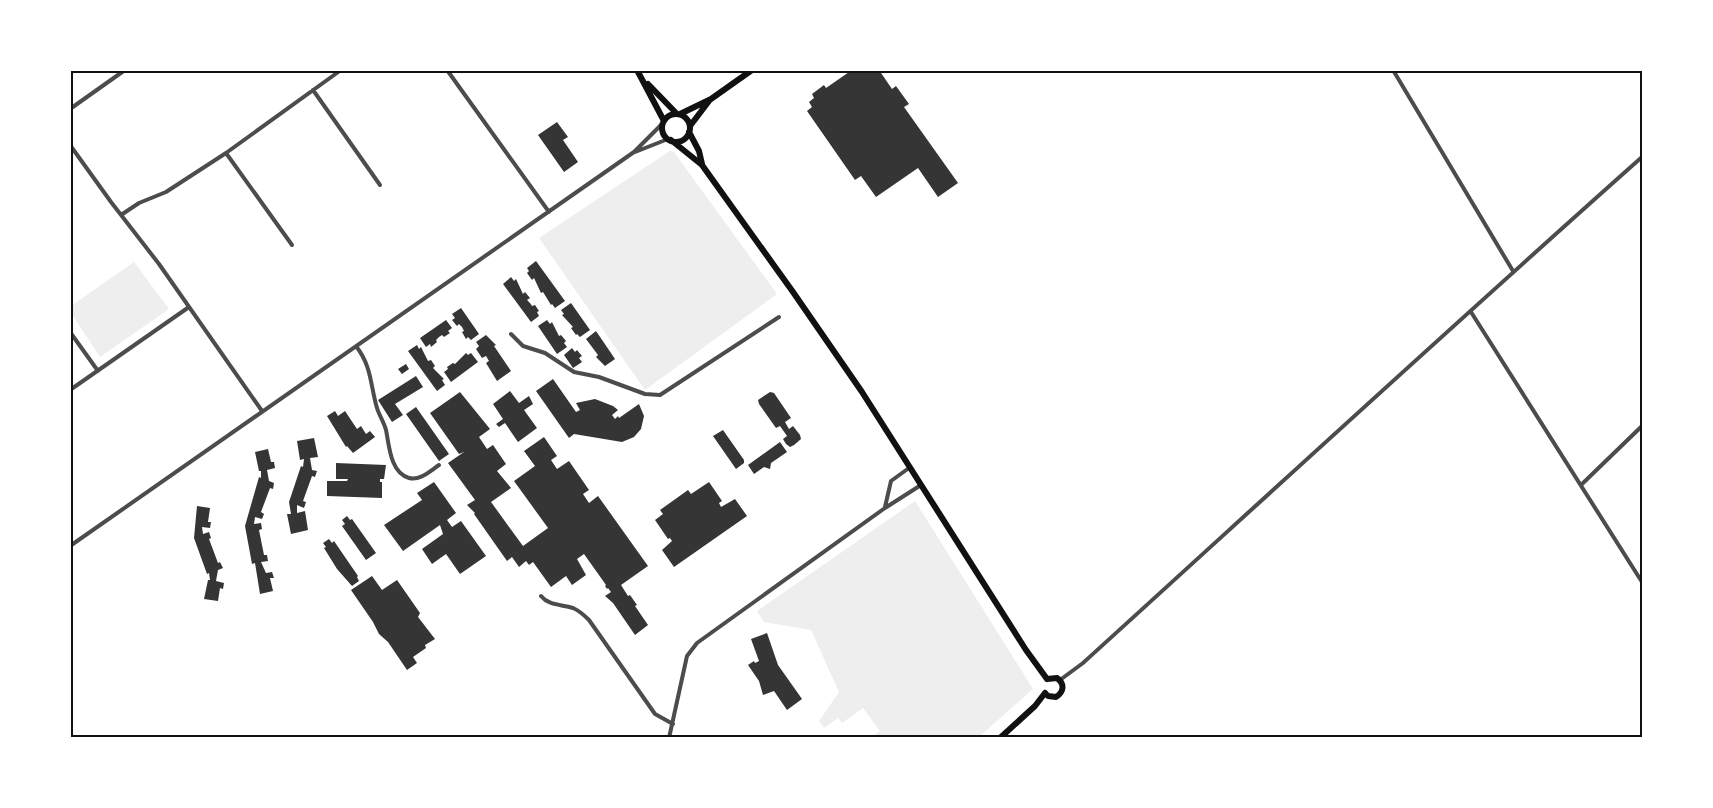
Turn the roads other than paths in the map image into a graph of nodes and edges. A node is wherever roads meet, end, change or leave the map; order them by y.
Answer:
1 (125, 70) edge
2 (341, 70) edge
3 (447, 70) edge
4 (637, 70) edge
5 (752, 70) edge
6 (1393, 70) edge
7 (643, 80) junction
8 (313, 90) junction
9 (711, 99) junction
10 (70, 109) edge
11 (678, 114) junction
12 (663, 122) junction
13 (689, 129) junction
14 (670, 140) junction
15 (70, 145) edge
16 (634, 152) junction
17 (226, 153) junction
18 (1642, 157) edge
19 (702, 165) junction
20 (380, 185) dead end
21 (549, 212) junction
22 (121, 215) junction
23 (292, 245) dead end
24 (1513, 271) junction
25 (189, 307) junction
26 (1470, 312) junction
27 (779, 317) dead end
28 (70, 332) edge
29 (511, 334) dead end
30 (356, 346) junction
31 (98, 371) junction
32 (70, 390) edge
33 (262, 411) junction
34 (1642, 426) edge
35 (439, 465) dead end
36 (910, 468) junction
37 (921, 485) junction
38 (1581, 485) junction
39 (885, 508) junction
40 (70, 546) edge
41 (1642, 582) edge
42 (540, 596) dead end
43 (1047, 679) junction
44 (1060, 680) junction
45 (1045, 693) junction
46 (674, 724) junction
47 (669, 738) edge
48 (1000, 738) edge

1 - 10 street
2 - 8 street
3 - 21 street
4 - 7 main road
5 - 9 main road
6 - 24 street
7 - 11 main road
7 - 12 main road
8 - 17 street
8 - 20 street
9 - 11 main road
9 - 13 main road
11 - 12 main road
11 - 13 main road
12 - 14 main road
12 - 16 street
13 - 14 main road
13 - 19 main road
14 - 16 street
14 - 19 main road
15 - 22 street
16 - 21 street
17 - 22 street
17 - 23 street
18 - 24 street
19 - 36 main road
21 - 30 street
22 - 25 street
24 - 26 street
25 - 31 street
25 - 33 street
26 - 38 street
26 - 44 street
27 - 29 street
28 - 31 street
30 - 33 street
30 - 35 street
31 - 32 street
33 - 40 street
34 - 38 street
36 - 37 main road
36 - 39 street
37 - 39 street
37 - 43 main road
38 - 41 street
39 - 46 street
42 - 46 street
43 - 44 main road
43 - 45 main road
44 - 45 main road
45 - 48 main road
46 - 47 street

